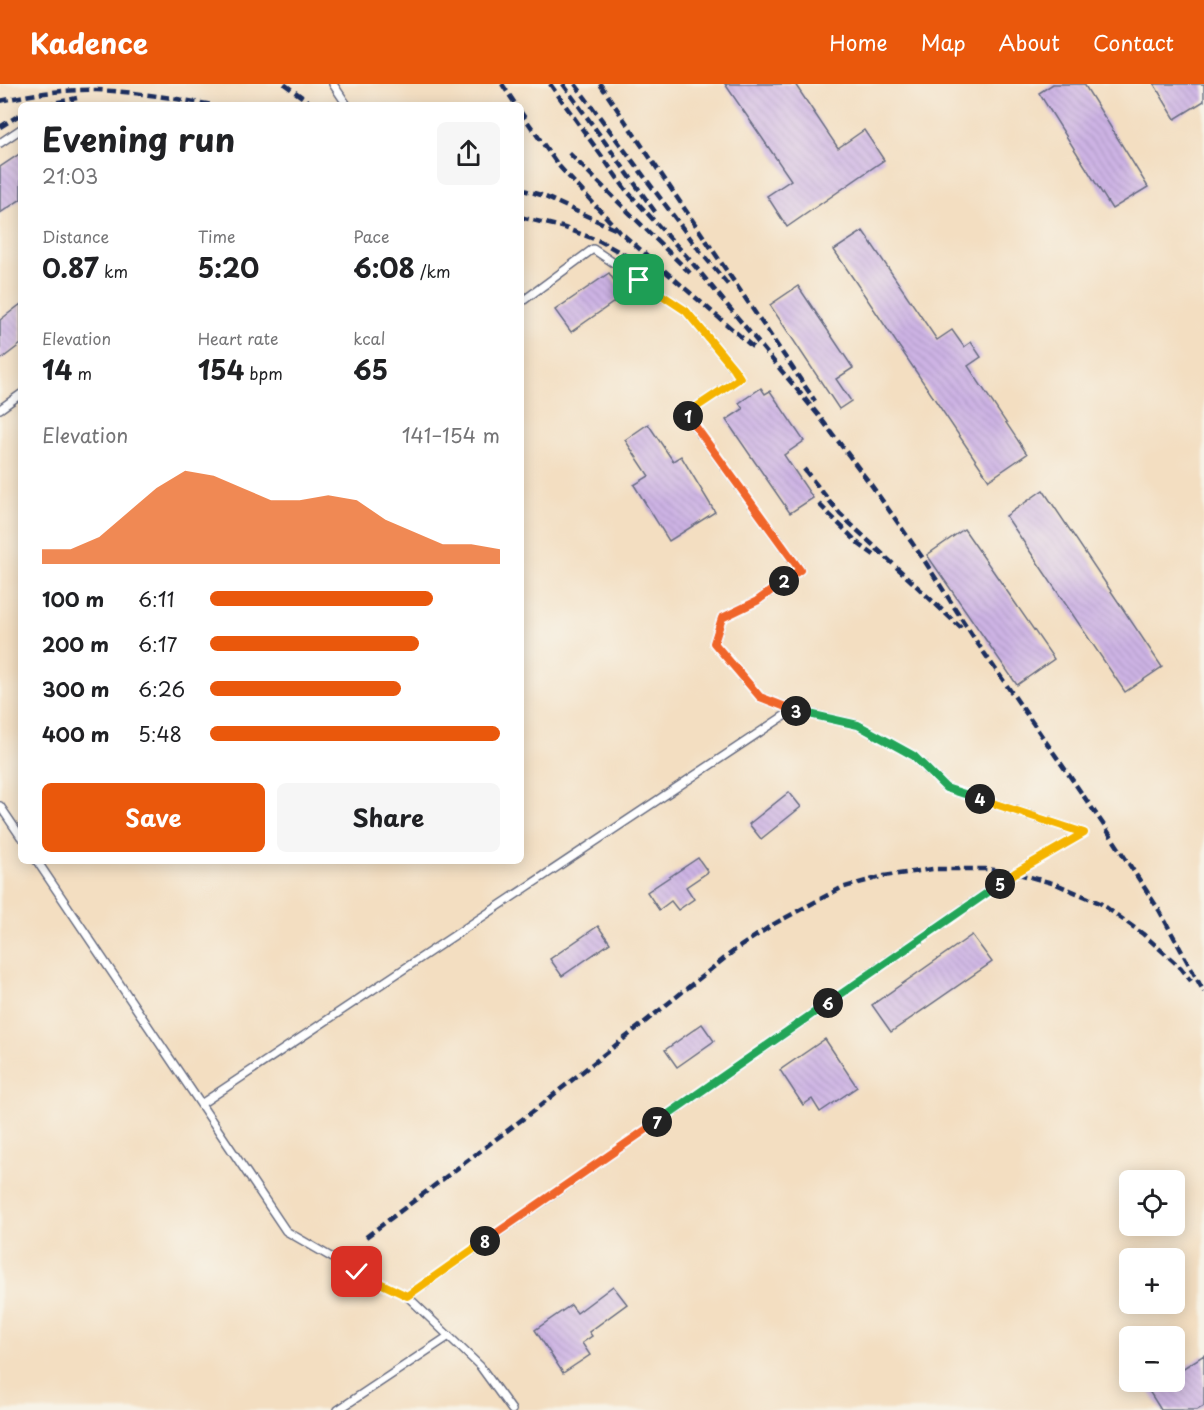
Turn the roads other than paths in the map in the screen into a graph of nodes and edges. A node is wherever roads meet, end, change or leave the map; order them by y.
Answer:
1 (333, 84) edge
2 (346, 102) edge
3 (18, 131) edge
4 (0, 143) edge
5 (524, 300) edge
6 (18, 396) edge
7 (0, 409) edge
8 (794, 710) junction
9 (0, 806) edge
10 (18, 833) edge
11 (39, 864) edge
12 (201, 1104) junction
13 (407, 1296) junction
14 (449, 1336) junction
15 (338, 1410) edge
16 (512, 1410) edge

1 - 2 lane
3 - 4 lane
5 - 8 lane
6 - 7 lane
8 - 12 lane
8 - 13 lane
9 - 10 lane
11 - 12 lane
12 - 13 lane
13 - 14 lane
14 - 15 lane
14 - 16 lane

